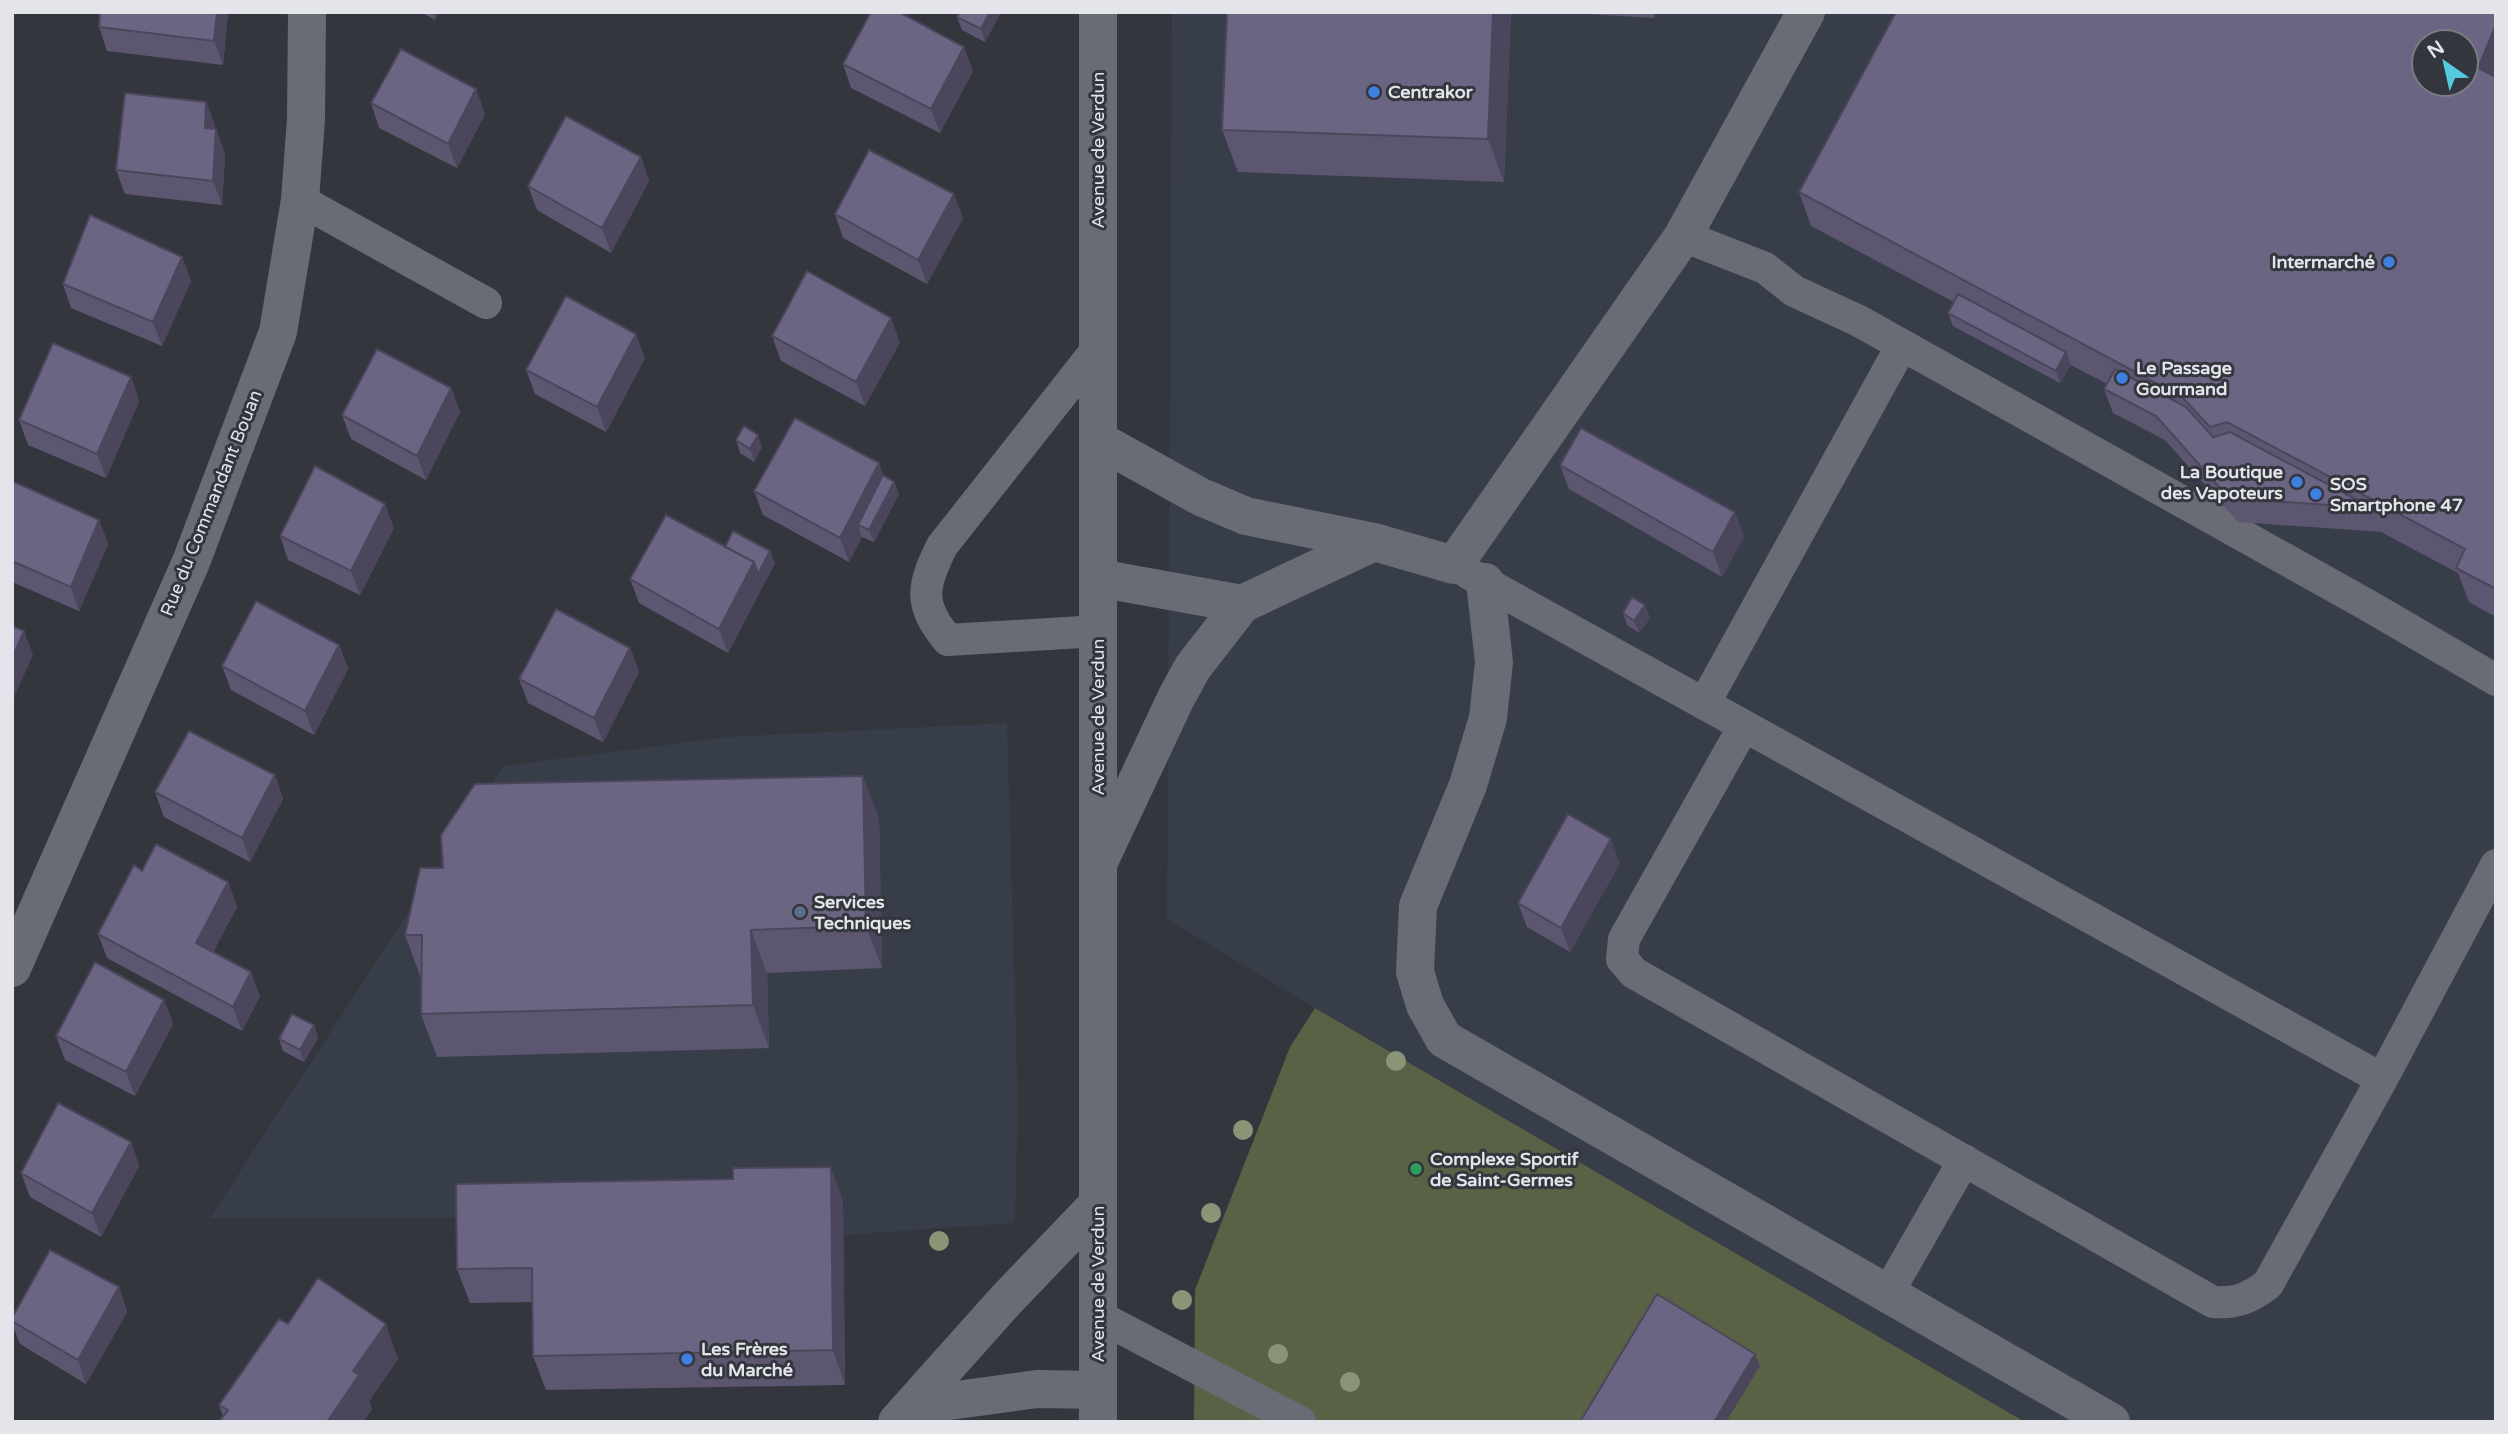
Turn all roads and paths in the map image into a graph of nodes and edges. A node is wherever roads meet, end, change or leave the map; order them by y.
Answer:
1 (307, 12) edge
2 (1098, 12) edge
3 (1806, 12) edge
4 (300, 200) junction
5 (1683, 236) junction
6 (486, 303) dead end
7 (1902, 345) junction
8 (1098, 348) junction
9 (1098, 440) junction
10 (1374, 542) junction
11 (1469, 574) junction
12 (1098, 578) junction
13 (1242, 604) junction
14 (1098, 631) junction
15 (2496, 680) edge
16 (1704, 704) junction
17 (1744, 726) junction
18 (1098, 864) junction
19 (2496, 866) edge
20 (12, 968) edge
21 (2382, 1079) junction
22 (1964, 1160) junction
23 (1098, 1204) junction
24 (1888, 1293) junction
25 (1098, 1316) junction
26 (1098, 1406) edge
27 (905, 1414) edge
28 (1300, 1422) edge
29 (2110, 1422) edge

1 - 4 street, Rue du Commandant Bouan
2 - 8 street, Avenue de Verdun
3 - 5 street
4 - 6 lane
4 - 20 street, Rue du Commandant Bouan
5 - 7 lane
5 - 11 street
7 - 15 lane
7 - 16 lane
8 - 9 street, Avenue de Verdun
8 - 14 lane
9 - 10 street
9 - 12 street, Avenue de Verdun
10 - 11 street
10 - 13 street
11 - 16 lane
11 - 24 street
12 - 13 street
12 - 14 street, Avenue de Verdun
13 - 18 street
14 - 18 street, Avenue de Verdun
16 - 17 lane
17 - 21 lane
17 - 22 lane
18 - 23 street, Avenue de Verdun
19 - 21 lane
21 - 22 lane
22 - 24 lane
23 - 25 street, Avenue de Verdun
23 - 27 street
24 - 29 street
25 - 26 street, Avenue de Verdun
25 - 28 lane
26 - 27 street

